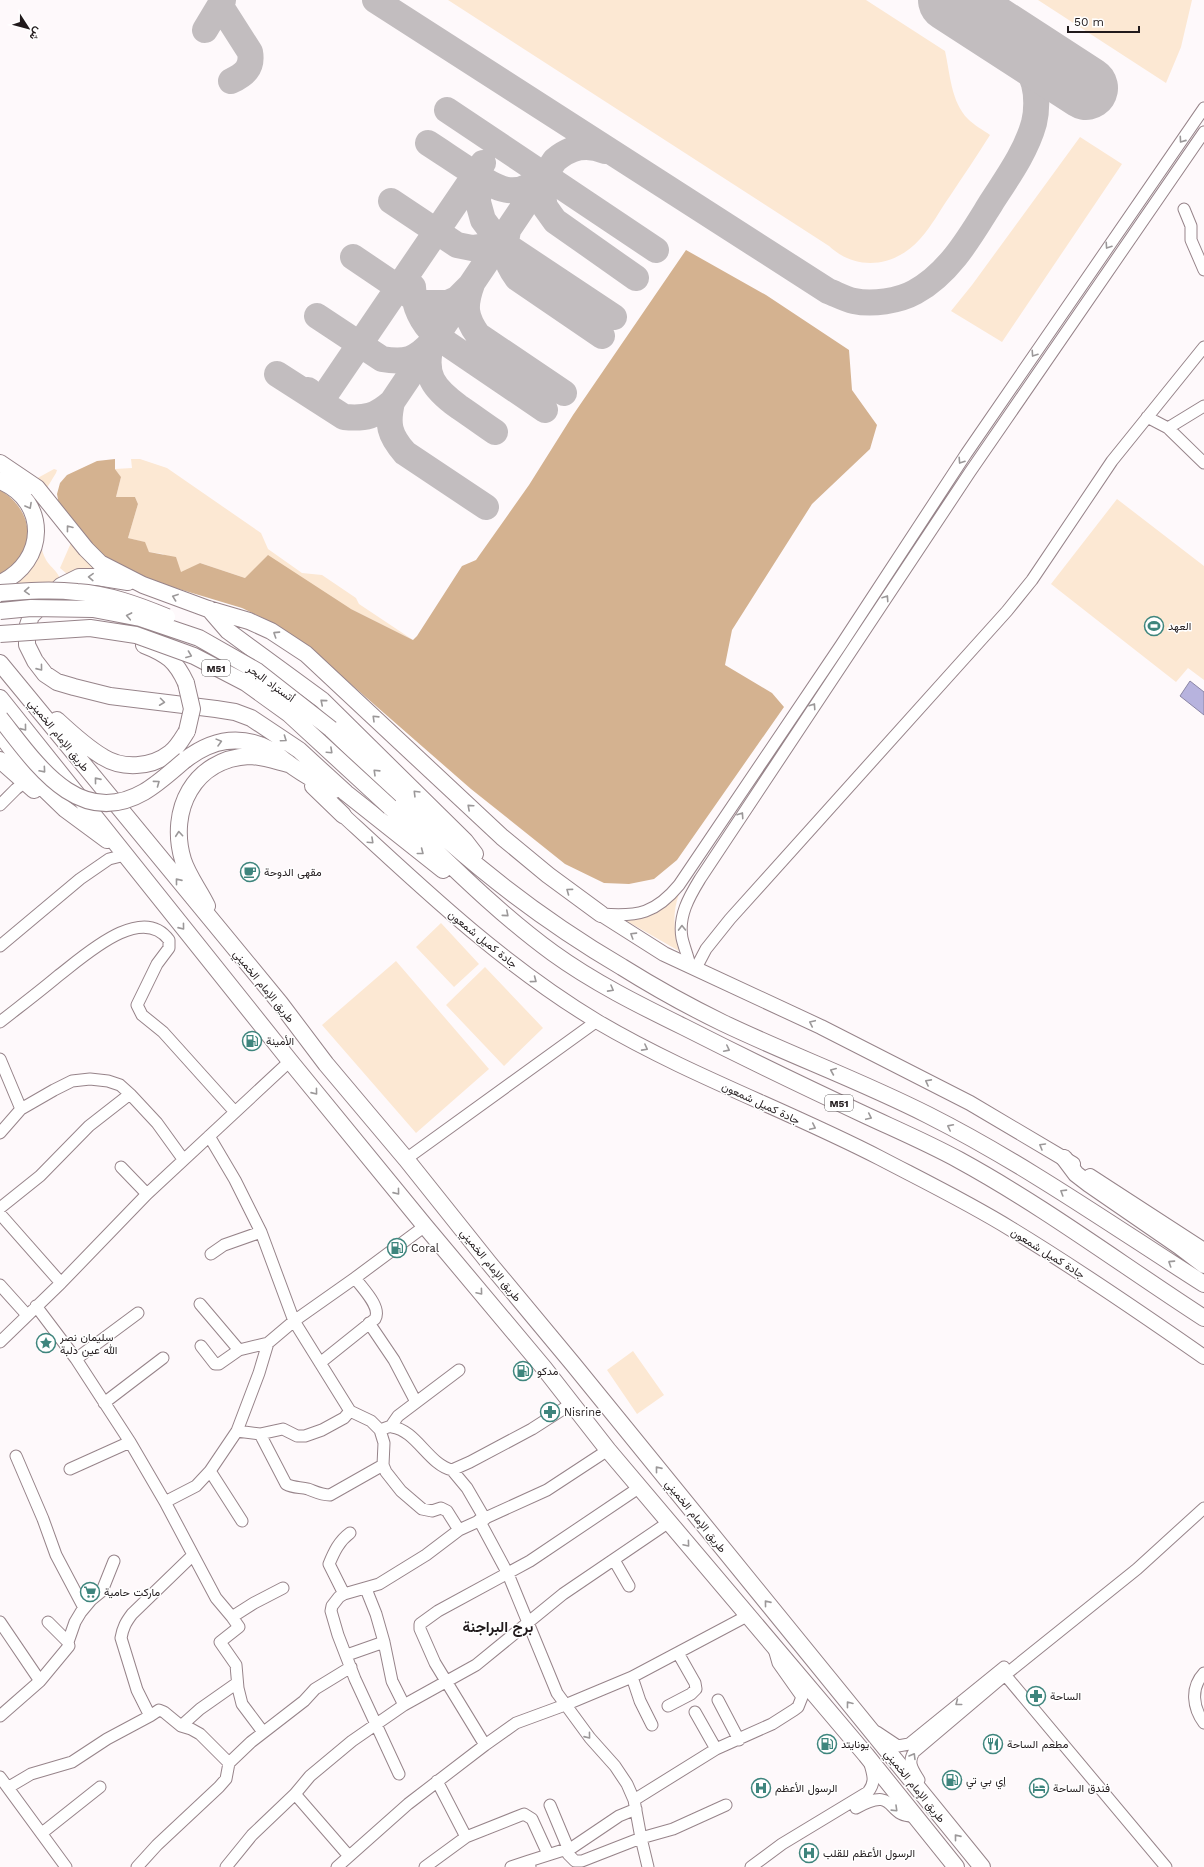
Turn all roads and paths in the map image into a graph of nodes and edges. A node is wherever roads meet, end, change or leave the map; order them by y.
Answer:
1 (1204, 108) edge
2 (1204, 132) edge
3 (1184, 209) dead end
4 (1204, 270) edge
5 (1204, 347) edge
6 (1204, 406) edge
7 (1147, 417) junction
8 (1168, 428) junction
9 (0, 463) edge
10 (1204, 464) edge
11 (0, 481) edge
12 (0, 583) edge
13 (143, 585) junction
14 (0, 593) edge
15 (208, 609) junction
16 (0, 611) edge
17 (32, 631) junction
18 (0, 634) edge
19 (0, 650) edge
20 (0, 663) edge
21 (257, 671) junction
22 (18, 685) junction
23 (0, 698) edge
24 (0, 718) edge
25 (0, 734) edge
26 (0, 760) edge
27 (292, 766) junction
28 (25, 782) junction
29 (346, 793) junction
30 (0, 805) edge
31 (343, 815) joint
32 (124, 853) junction
33 (164, 864) junction
34 (487, 874) junction
35 (144, 880) junction
36 (476, 888) junction
37 (601, 914) junction
38 (212, 922) junction
39 (0, 946) edge
40 (693, 967) junction
41 (597, 1021) junction
42 (0, 1022) edge
43 (0, 1059) edge
44 (290, 1061) junction
45 (130, 1094) junction
46 (21, 1109) junction
47 (235, 1112) junction
48 (0, 1133) edge
49 (209, 1136) junction
50 (1064, 1158) junction
51 (184, 1159) junction
52 (406, 1159) junction
53 (121, 1167) dead end
54 (147, 1194) junction
55 (0, 1208) edge
56 (0, 1214) edge
57 (425, 1226) junction
58 (261, 1232) junction
59 (1204, 1250) edge
60 (211, 1254) dead end
61 (1204, 1265) edge
62 (355, 1278) junction
63 (60, 1283) junction
64 (1204, 1284) edge
65 (0, 1285) edge
66 (200, 1304) dead end
67 (36, 1306) junction
68 (138, 1313) dead end
69 (27, 1315) junction
70 (1204, 1318) edge
71 (294, 1321) junction
72 (369, 1323) junction
73 (554, 1341) junction
74 (0, 1342) edge
75 (268, 1343) junction
76 (201, 1346) dead end
77 (239, 1350) junction
78 (534, 1356) junction
79 (1204, 1357) edge
80 (163, 1358) dead end
81 (76, 1359) junction
82 (320, 1363) junction
83 (459, 1370) dead end
84 (585, 1379) junction
85 (568, 1400) junction
86 (416, 1402) junction
87 (104, 1403) junction
88 (350, 1411) junction
89 (386, 1428) junction
90 (237, 1431) junction
91 (260, 1434) junction
92 (130, 1442) junction
93 (608, 1450) junction
94 (16, 1456) dead end
95 (383, 1465) junction
96 (70, 1469) dead end
97 (452, 1470) junction
98 (210, 1471) junction
99 (640, 1487) junction
100 (1204, 1500) edge
101 (165, 1502) junction
102 (1204, 1508) edge
103 (482, 1520) junction
104 (242, 1521) dead end
105 (669, 1522) junction
106 (459, 1530) junction
107 (350, 1533) dead end
108 (193, 1555) junction
109 (614, 1560) junction
110 (114, 1561) dead end
111 (508, 1574) junction
112 (629, 1586) dead end
113 (283, 1588) dead end
114 (366, 1589) junction
115 (344, 1594) junction
116 (84, 1608) junction
117 (747, 1616) junction
118 (232, 1617) junction
119 (0, 1622) edge
120 (48, 1622) dead end
121 (527, 1622) junction
122 (68, 1642) junction
123 (384, 1642) junction
124 (774, 1647) junction
125 (678, 1653) junction
126 (347, 1655) junction
127 (352, 1667) junction
128 (1003, 1672) junction
129 (1204, 1673) edge
130 (632, 1678) junction
131 (40, 1681) junction
132 (446, 1682) junction
133 (237, 1683) junction
134 (718, 1700) dead end
135 (404, 1705) junction
136 (565, 1705) junction
137 (668, 1706) dead end
138 (695, 1712) dead end
139 (0, 1716) edge
140 (150, 1716) junction
141 (1204, 1723) edge
142 (376, 1724) junction
143 (652, 1725) dead end
144 (181, 1726) junction
145 (868, 1728) junction
146 (263, 1732) junction
147 (739, 1740) junction
148 (485, 1745) junction
149 (716, 1749) junction
150 (866, 1755) junction
151 (229, 1763) junction
152 (399, 1774) dead end
153 (0, 1777) edge
154 (437, 1780) junction
155 (9, 1787) junction
156 (100, 1787) dead end
157 (295, 1794) junction
158 (871, 1795) junction
159 (929, 1803) junction
160 (550, 1805) dead end
161 (635, 1805) junction
162 (726, 1805) dead end
163 (916, 1816) junction
164 (42, 1833) junction
165 (466, 1837) junction
166 (641, 1838) junction
167 (568, 1848) junction
168 (548, 1854) junction
169 (348, 1855) junction
170 (764, 1862) edge
171 (530, 1864) edge
172 (66, 1867) edge
173 (137, 1867) edge
174 (226, 1867) edge
175 (337, 1867) edge
176 (425, 1867) edge
177 (511, 1867) edge
178 (648, 1867) edge
179 (751, 1867) edge
180 (956, 1867) edge
181 (982, 1867) edge
182 (1166, 1867) edge

1 -> 37 street
40 -> 2 street
3 - 4 street
5 - 7 street
6 - 8 street
7 - 8 street
7 - 40 street
8 - 10 street
13 -> 9 highway
11 -> 12 highway
15 -> 13 highway
13 -> 29 highway
21 -> 14 highway, bridge
34 -> 15 highway
37 -> 15 highway
21 -> 16 highway, أتستراد البحر / M51, bridge
17 - 18 highway, أتستراد البحر / M51, bridge
17 - 22 highway, bridge
17 -> 36 highway, أتستراد البحر / M51, bridge
19 - 22 highway
20 - 22 highway, طريق الإمام الخميني
34 -> 21 highway, أتستراد البحر / M51, bridge
33 -> 22 highway, طريق الإمام الخميني
23 -> 32 highway, طريق الإمام الخميني
24 -> 27 highway, bridge
25 - 32 highway
26 - 28 highway
27 - 29 highway
27 - 31 highway
38 -> 27 highway
28 - 30 street
28 - 32 highway
29 -> 36 highway
31 -> 41 main road, جادة كميل شمعون
32 - 35 highway, طريق الإمام الخميني
32 - 39 street
33 - 35 highway
38 -> 33 highway, طريق الإمام الخميني
64 -> 34 highway, M51
35 -> 44 highway, طريق الإمام الخميني
36 -> 70 highway, M51
40 -> 37 main road
38 - 52 highway, طريق الإمام الخميني
50 -> 40 main road
41 - 52 street
41 -> 79 main road, جادة كميل شمعون
42 - 47 street
43 - 46 street
44 - 47 street
44 -> 57 highway, طريق الإمام الخميني
45 - 46 street
45 - 51 street
45 - 55 street
46 - 48 street
47 - 49 street
49 - 51 street
49 - 58 street
50 - 59 main road
50 - 61 highway
51 - 54 street
52 - 73 highway, طريق الإمام الخميني
53 - 54 street
54 - 63 street
56 - 63 street
57 - 62 street
57 -> 78 highway, طريق الإمام الخميني
58 - 60 street
58 - 71 street
62 - 71 street
62 - 72 street
63 - 67 street
65 - 69 street
66 - 77 street
67 - 69 street
67 - 81 street
68 - 81 street
69 - 74 street
71 - 75 street
71 - 82 street
72 - 82 street
72 - 86 street
73 - 78 highway
73 - 84 highway, طريق الإمام الخميني
75 - 77 street
75 - 90 street
76 - 77 street
78 - 85 highway, طريق الإمام الخميني
80 - 87 street
81 - 87 street
82 - 88 street
83 - 86 street
84 - 85 highway
145 -> 84 highway, طريق الإمام الخميني
85 - 93 highway, طريق الإمام الخميني
85 - 97 street
86 - 89 street
87 - 92 street
88 - 89 street
88 - 91 street
89 - 95 street
89 - 97 street
90 - 91 street
90 - 98 street
91 - 95 street
92 - 96 street
92 - 101 street
93 - 99 highway, طريق الإمام الخميني
93 - 103 street
94 - 116 street
95 - 106 street
97 - 103 street
98 - 101 street
98 - 104 street
99 - 105 highway, طريق الإمام الخميني
99 - 111 street
100 - 128 street
101 - 108 street
102 - 128 street
103 - 106 street
103 - 111 street
105 - 109 street
105 -> 117 highway, طريق الإمام الخميني
106 - 114 street
107 - 115 street
108 - 118 street
108 - 140 street
109 - 112 street
109 - 121 street
110 - 116 street
111 - 121 street
111 - 132 street
113 - 118 street
114 - 115 street
114 - 123 street
115 - 126 street
116 - 122 street
117 - 124 highway, طريق الإمام الخميني
117 - 125 street
118 - 133 street
119 - 131 street
120 - 122 street
121 - 132 street
121 - 136 street
122 - 131 street
123 - 126 street
123 - 135 street
124 - 147 street
124 - 150 highway, طريق الإمام الخميني
125 - 130 street
125 - 137 street
126 - 127 street
127 - 142 street
127 - 146 street
128 -> 145 street
159 -> 128 street
128 - 182 street
129 - 141 street
130 - 136 street
130 - 143 street
131 - 139 street
132 - 135 street
132 - 148 street
133 - 144 street
133 - 146 street
134 - 147 street
135 - 142 street
136 - 148 street
136 -> 161 street
138 - 149 street
140 - 144 street
140 - 155 street
142 - 152 street
142 - 157 street
144 - 151 street
145 - 159 highway, طريق الإمام الخميني
146 - 151 street
147 - 149 street
148 - 154 street
149 - 161 street
150 - 158 street
150 - 163 highway, طريق الإمام الخميني
151 - 173 street
153 - 155 street
154 - 165 street
154 - 169 street
155 - 164 street
156 - 164 street
157 - 169 street
157 - 174 street
158 -> 163 street
158 - 170 street
181 -> 159 highway, طريق الإمام الخميني
160 - 167 street
161 - 166 street
161 - 167 street
162 - 166 street
163 - 180 highway, طريق الإمام الخميني
164 - 172 street
165 - 168 street
165 - 176 street
166 - 167 street
166 - 178 street
167 - 168 street
168 - 171 street
169 - 175 street
170 - 179 street
171 - 177 street

